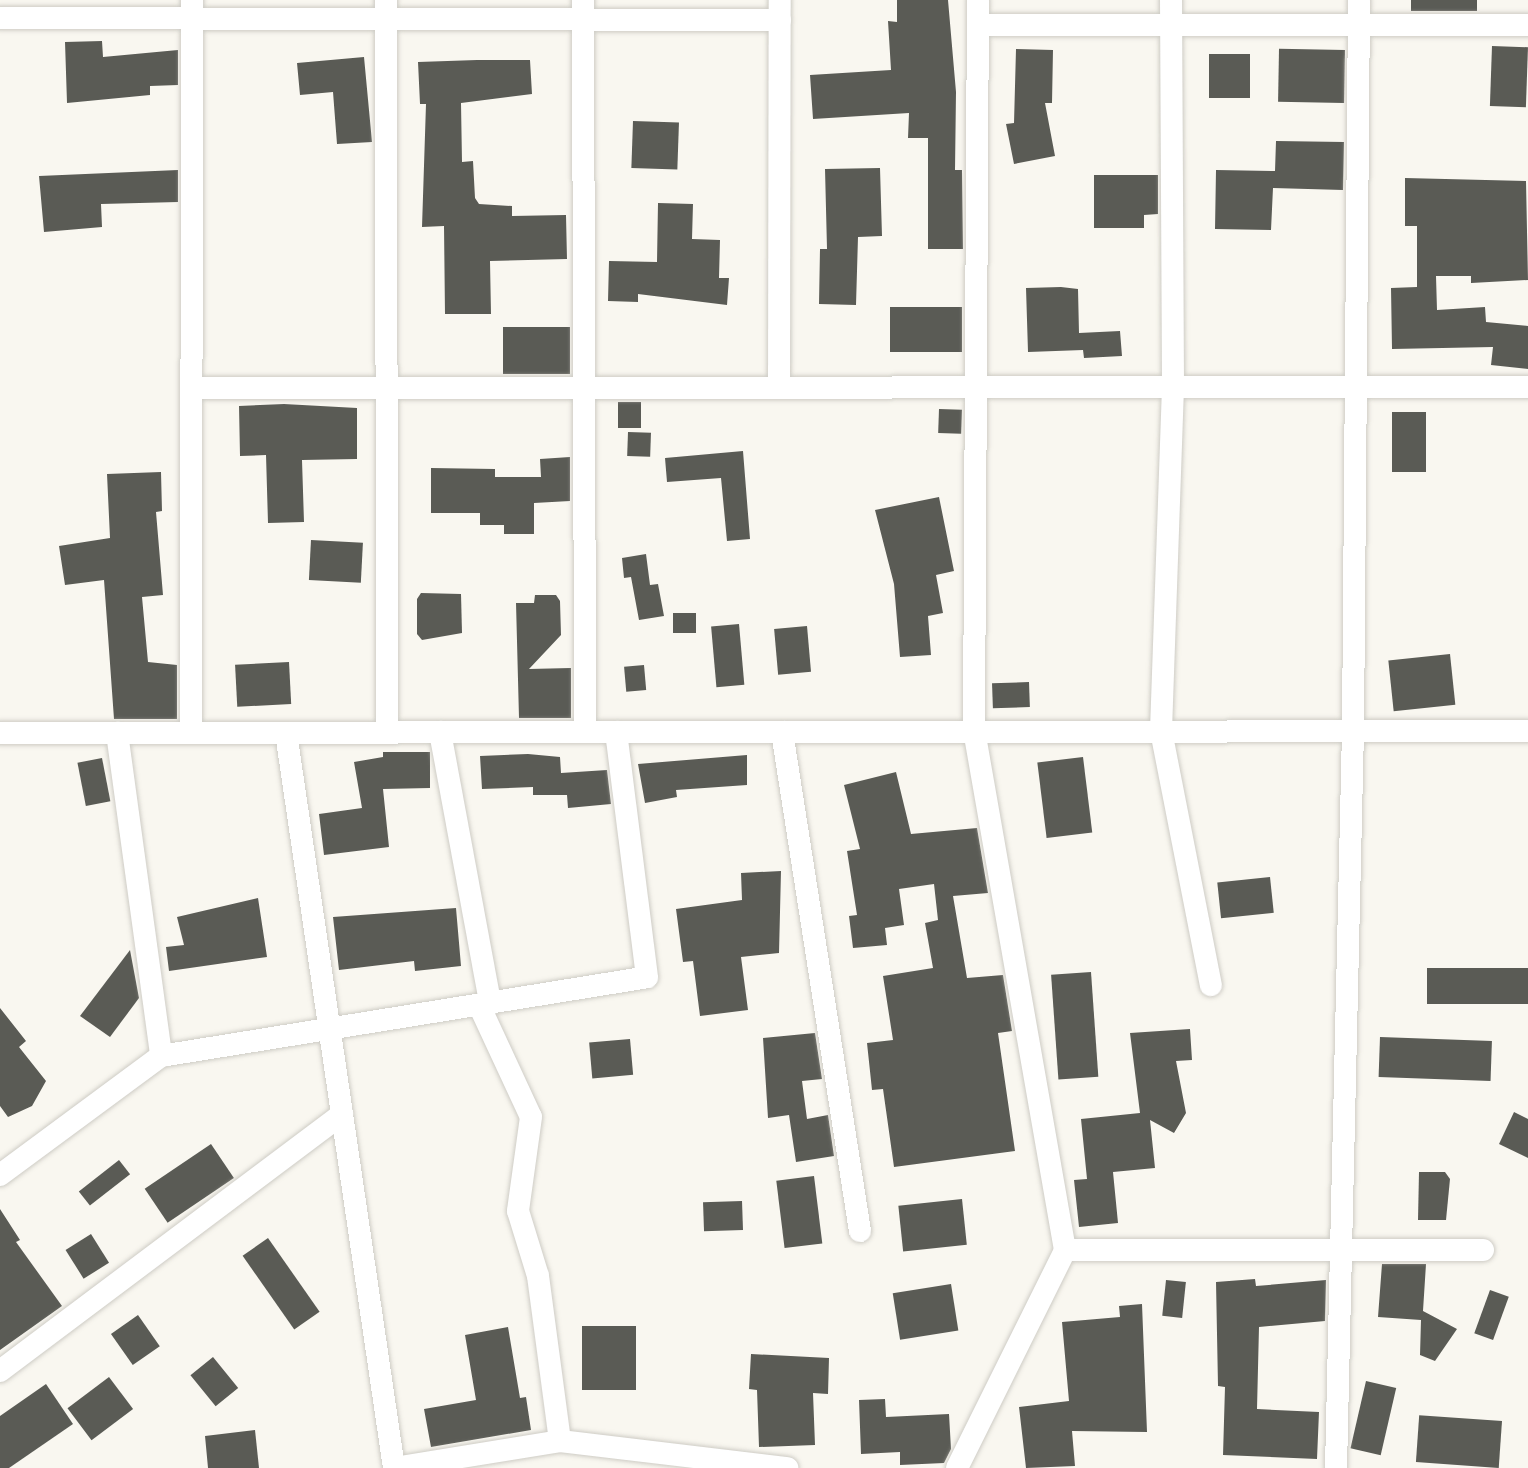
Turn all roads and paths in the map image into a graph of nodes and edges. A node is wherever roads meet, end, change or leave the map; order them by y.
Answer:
1 (978, 0) edge
2 (1171, 0) edge
3 (1359, 0) edge
4 (192, 9) edge
5 (386, 10) edge
6 (583, 10) edge
7 (780, 10) edge
8 (0, 18) edge
9 (1172, 24) junction
10 (1359, 24) junction
11 (978, 25) junction
12 (1528, 25) edge
13 (386, 387) junction
14 (584, 387) junction
15 (779, 387) junction
16 (977, 387) junction
17 (1173, 387) junction
18 (1358, 387) junction
19 (1528, 387) edge
20 (192, 388) junction
21 (974, 730) junction
22 (1161, 731) junction
23 (1353, 731) junction
24 (1528, 731) edge
25 (387, 732) junction
26 (440, 732) junction
27 (585, 732) junction
28 (616, 732) junction
29 (782, 732) junction
30 (0, 733) edge
31 (117, 733) junction
32 (191, 733) junction
33 (286, 733) junction
34 (1211, 985) dead end
35 (484, 1004) junction
36 (330, 1029) junction
37 (161, 1056) junction
38 (342, 1114) junction
39 (0, 1175) edge
40 (860, 1231) dead end
41 (1065, 1250) junction
42 (1343, 1250) junction
43 (1483, 1250) dead end
44 (0, 1371) edge
45 (560, 1441) junction
46 (394, 1468) edge
47 (787, 1468) edge
48 (957, 1468) edge
49 (1336, 1468) edge

1 - 11 street
2 - 9 street
3 - 10 street
4 - 5 street
4 - 8 street
4 - 20 street
5 - 6 street
5 - 13 street
6 - 7 street
6 - 14 street
7 - 15 street
9 - 10 street
9 - 11 street
9 - 17 street
10 - 12 street
10 - 18 street
11 - 16 street
13 - 14 street
13 - 20 street
13 - 25 street
14 - 15 street
14 - 27 street
15 - 16 street
16 - 17 street
16 - 21 street
17 - 18 street
17 - 22 street
18 - 19 street
18 - 23 street
20 - 32 street
21 - 22 street
21 - 29 street
21 - 41 street
22 - 23 street
22 - 34 street
23 - 24 street
23 - 42 street
25 - 26 street
25 - 33 street
26 - 27 street
26 - 35 street
27 - 28 street
28 - 29 street
28 - 35 street
29 - 40 street
30 - 31 street
31 - 32 street
31 - 37 street
32 - 33 street
33 - 36 street
35 - 36 street
35 - 45 street
36 - 37 street
36 - 38 street
37 - 39 street
38 - 44 street
38 - 46 street
41 - 42 street
41 - 48 street
42 - 43 street
42 - 49 street
45 - 46 street
45 - 47 street

